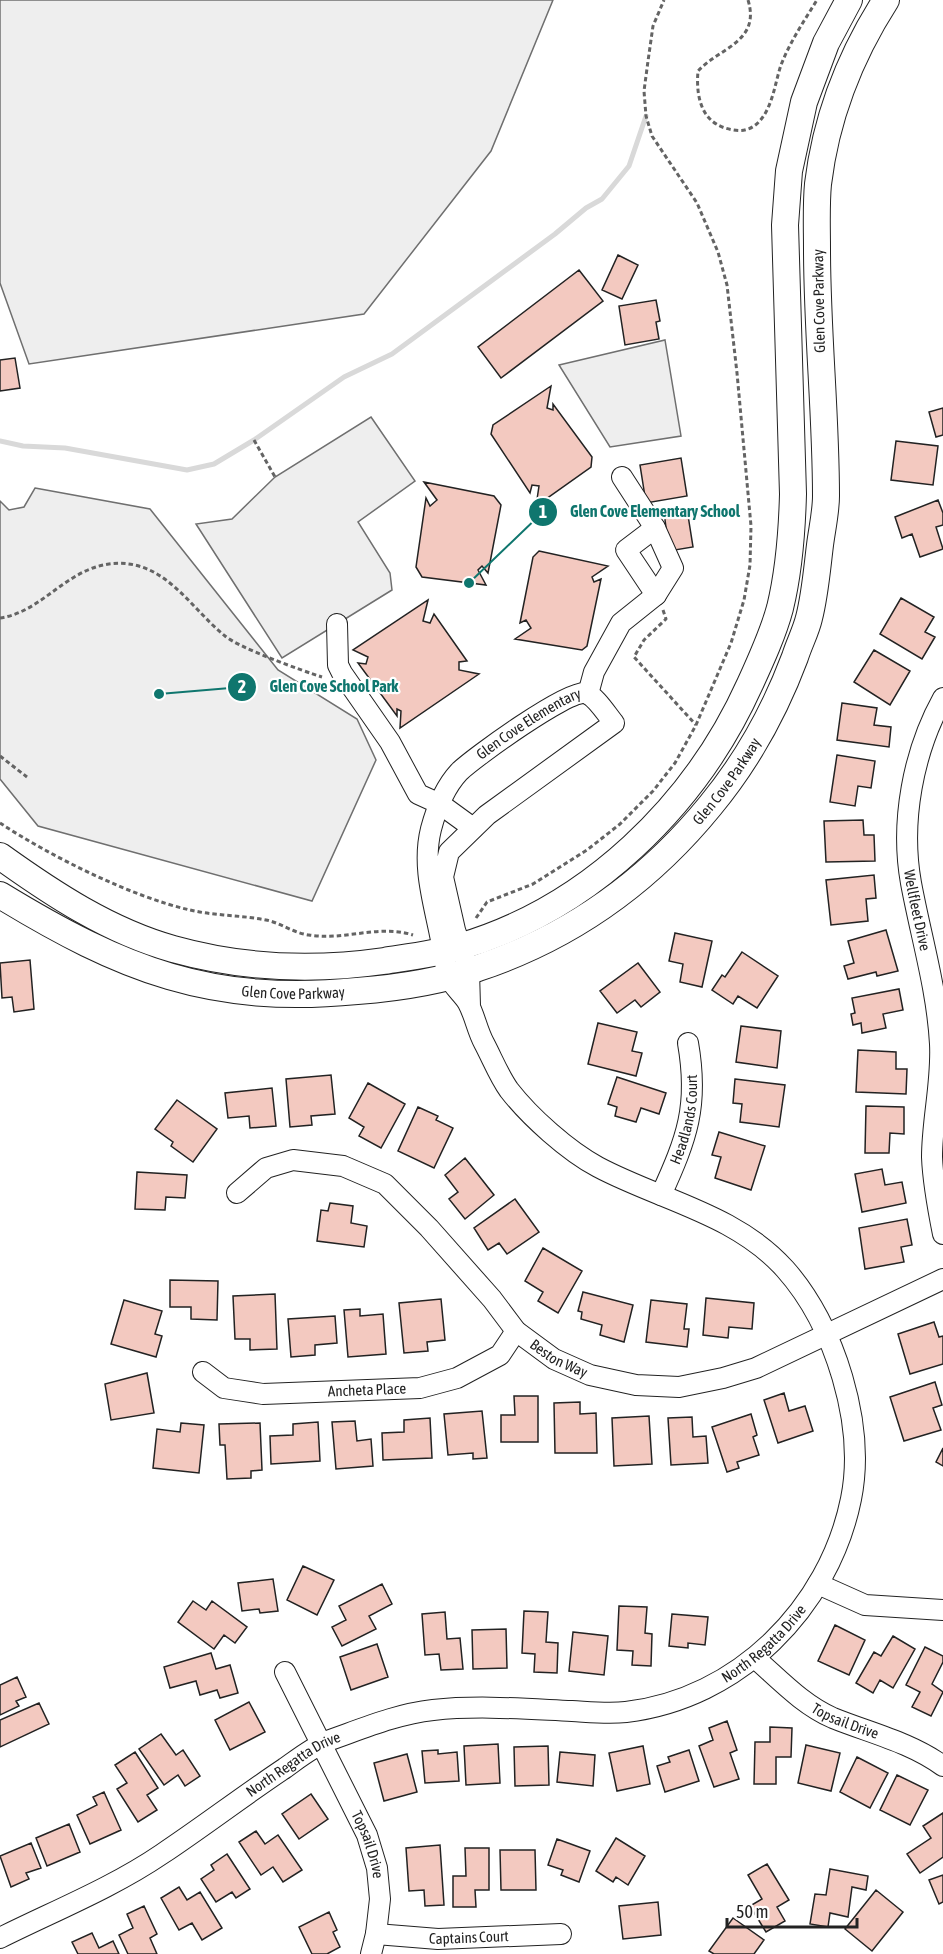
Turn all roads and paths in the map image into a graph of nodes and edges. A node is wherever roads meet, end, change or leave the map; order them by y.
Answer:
1 (664, 0) edge
2 (748, 0) edge
3 (817, 0) edge
4 (849, 0) edge
5 (886, 0) edge
6 (711, 232) dead end
7 (254, 440) dead end
8 (275, 477) dead end
9 (622, 477) dead end
10 (655, 528) junction
11 (656, 595) junction
12 (0, 618) edge
13 (337, 624) dead end
14 (342, 673) junction
15 (588, 694) junction
16 (943, 699) edge
17 (696, 725) dead end
18 (0, 756) edge
19 (27, 777) dead end
20 (440, 804) junction
21 (472, 828) junction
22 (0, 856) edge
23 (0, 895) edge
24 (452, 949) junction
25 (459, 974) junction
26 (688, 1043) dead end
27 (941, 1044) edge
28 (237, 1193) dead end
29 (661, 1195) junction
30 (943, 1234) edge
31 (943, 1279) edge
32 (516, 1331) junction
33 (825, 1334) junction
34 (203, 1372) dead end
35 (818, 1584) junction
36 (943, 1610) edge
37 (756, 1659) junction
38 (285, 1672) dead end
39 (321, 1743) junction
40 (943, 1766) edge
41 (376, 1934) junction
42 (561, 1934) dead end
43 (0, 1938) edge
44 (370, 1954) edge

1 - 6 path
2 - 3 path
4 - 24 main road, Glen Cove Parkway
5 - 25 main road, Glen Cove Parkway
7 - 8 path
9 - 10 street
10 - 11 street
10 - 11 street
11 - 15 street
11 - 17 path
12 - 14 path
13 - 14 street
14 - 20 street
15 - 20 street, Glen Cove Elementary
15 - 21 street, Glen Cove Elementary
16 - 27 street, Wellfleet Drive
18 - 19 path
20 - 21 street
20 - 24 street, Glen Cove Elementary
21 - 24 street, Glen Cove Elementary
22 - 24 main road, Glen Cove Parkway
23 - 25 main road, Glen Cove Parkway
24 - 25 street, Glen Cove Elementary
25 - 29 street, North Regatta Drive
26 - 29 street, Headlands Court
27 - 30 street, Wellfleet Drive
28 - 32 street, Beston Way
29 - 33 street, North Regatta Drive
31 - 33 street, Beston Way
32 - 33 street, Beston Way
32 - 34 street, Ancheta Place
33 - 35 street, North Regatta Drive
35 - 36 street
35 - 37 street, North Regatta Drive
37 - 39 street, North Regatta Drive
37 - 40 street, Topsail Drive
38 - 39 street, Topsail Drive
39 - 41 street, Topsail Drive
39 - 43 street, North Regatta Drive
41 - 42 street, Captains Court
41 - 44 street, Topsail Drive

